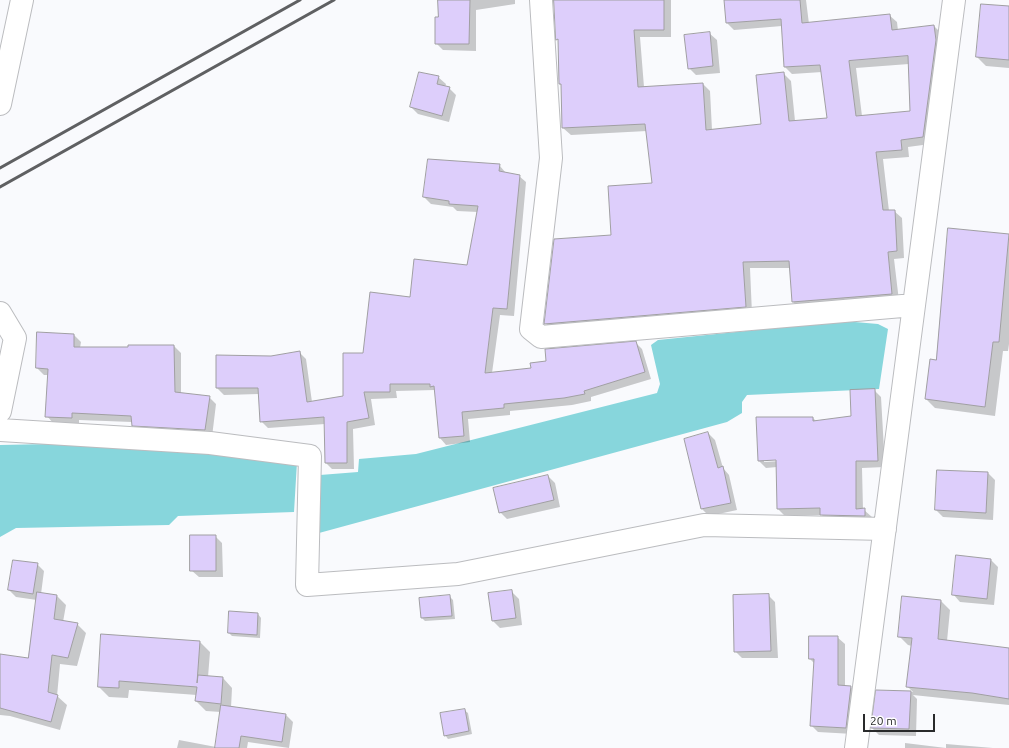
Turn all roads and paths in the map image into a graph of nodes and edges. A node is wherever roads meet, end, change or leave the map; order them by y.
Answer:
1 (22, 0) edge
2 (541, 0) edge
3 (954, 0) edge
4 (0, 104) edge
5 (914, 305) junction
6 (0, 313) edge
7 (0, 411) edge
8 (0, 430) edge
9 (885, 529) junction
10 (856, 748) edge

1 - 4 street
2 - 5 street
3 - 5 street
5 - 9 street
6 - 7 street
8 - 9 street
9 - 10 street

